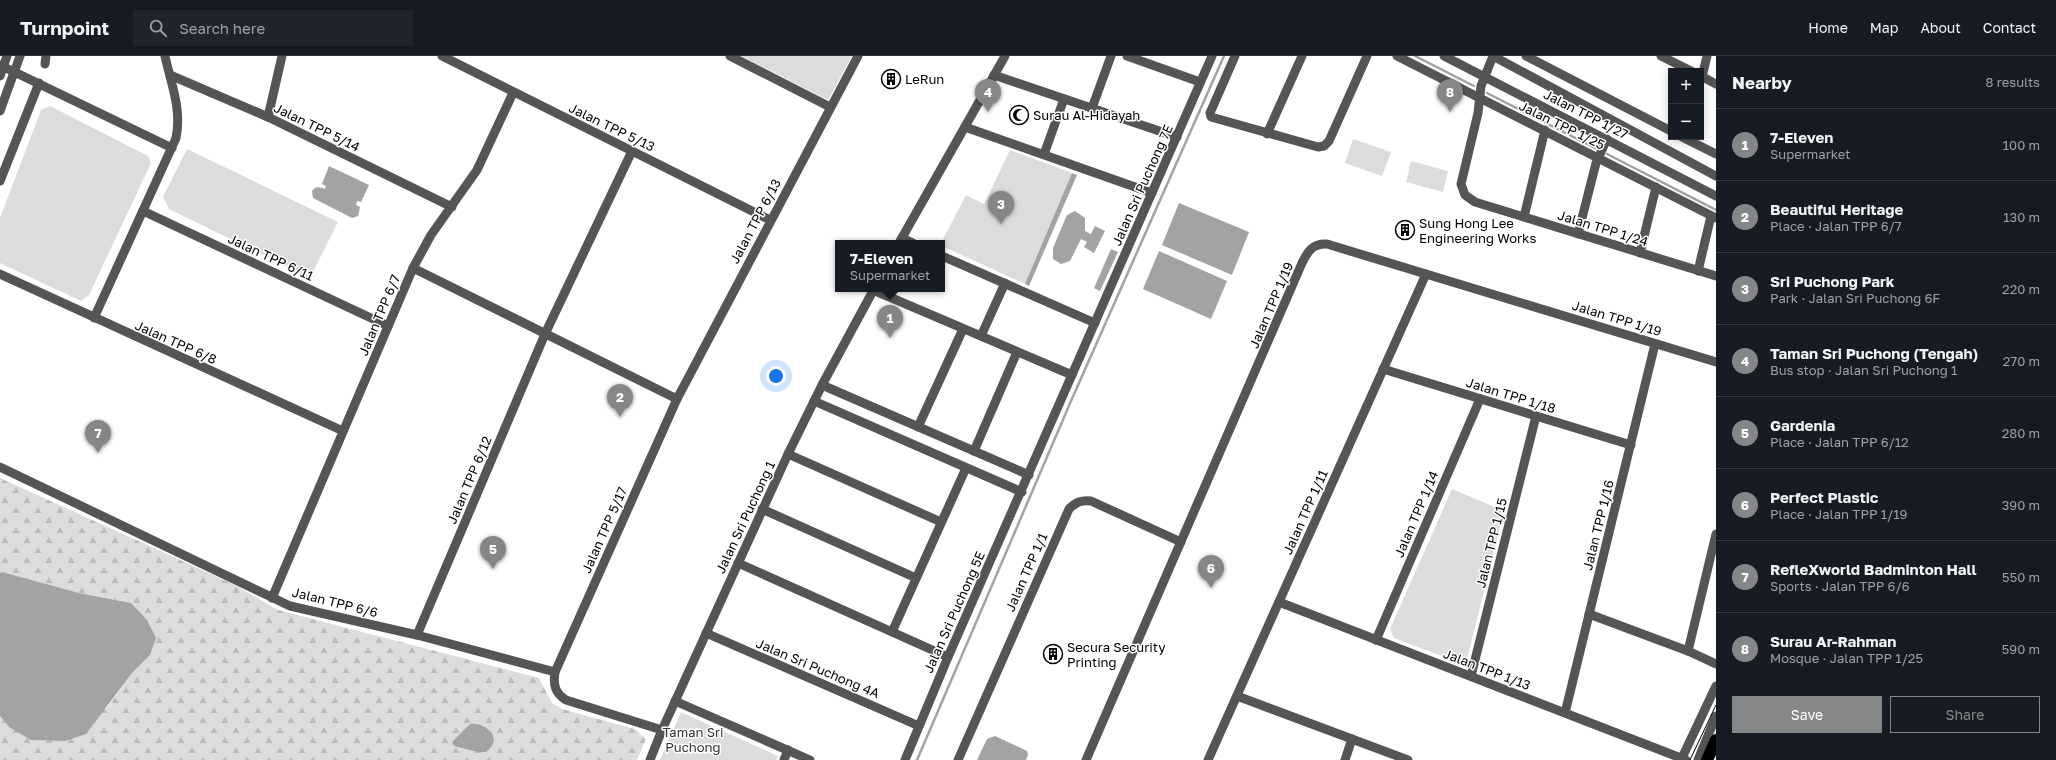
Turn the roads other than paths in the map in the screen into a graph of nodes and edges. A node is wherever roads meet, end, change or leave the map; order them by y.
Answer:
1 (7, 56) edge
2 (20, 56) edge
3 (165, 56) edge
4 (282, 56) edge
5 (442, 56) edge
6 (730, 56) edge
7 (858, 56) edge
8 (1005, 56) edge
9 (1111, 56) edge
10 (1127, 56) edge
11 (1212, 56) edge
12 (1235, 56) edge
13 (1302, 56) edge
14 (1367, 56) edge
15 (1396, 56) edge
16 (1444, 56) edge
17 (1493, 56) edge
18 (1526, 56) edge
19 (1661, 56) edge
20 (1706, 56) edge
21 (2, 66) edge
22 (1684, 68) edge
23 (1703, 68) edge
24 (15, 72) junction
25 (170, 75) junction
26 (994, 75) junction
27 (0, 76) edge
28 (1484, 76) junction
29 (1704, 78) edge
30 (1200, 82) junction
31 (39, 83) junction
32 (1716, 84) edge
33 (513, 93) junction
34 (1064, 99) junction
35 (1480, 99) junction
36 (830, 107) junction
37 (1092, 108) junction
38 (0, 112) edge
39 (268, 117) junction
40 (965, 126) junction
41 (1668, 129) edge
42 (1544, 130) junction
43 (1267, 134) junction
44 (1177, 137) junction
45 (1607, 140) junction
46 (1688, 140) edge
47 (172, 148) junction
48 (632, 151) junction
49 (1044, 154) junction
50 (1716, 154) edge
51 (1598, 157) junction
52 (1716, 176) edge
53 (0, 181) edge
54 (1656, 187) junction
55 (1152, 193) junction
56 (1716, 196) edge
57 (452, 207) junction
58 (143, 211) junction
59 (1524, 217) junction
60 (1714, 217) edge
61 (770, 220) junction
62 (1578, 234) junction
63 (901, 240) edge
64 (1640, 253) junction
65 (945, 257) edge
66 (413, 268) junction
67 (1698, 271) junction
68 (0, 274) edge
69 (1426, 274) junction
70 (1716, 276) edge
71 (1004, 283) junction
72 (873, 292) edge
73 (879, 292) edge
74 (94, 318) junction
75 (1095, 323) junction
76 (388, 326) junction
77 (963, 329) junction
78 (545, 334) junction
79 (981, 336) junction
80 (1656, 344) junction
81 (1017, 352) junction
82 (1716, 362) edge
83 (1383, 369) junction
84 (1072, 375) junction
85 (822, 385) junction
86 (677, 399) junction
87 (1480, 399) junction
88 (814, 401) junction
89 (1536, 416) junction
90 (918, 427) junction
91 (343, 431) junction
92 (1630, 445) junction
93 (974, 451) junction
94 (788, 454) junction
95 (0, 467) edge
96 (966, 468) junction
97 (1029, 475) junction
98 (1022, 492) junction
99 (762, 509) junction
100 (941, 522) junction
101 (1716, 534) edge
102 (1181, 542) junction
103 (738, 563) junction
104 (916, 578) junction
105 (272, 598) junction
106 (1279, 602) junction
107 (1589, 614) junction
108 (892, 632) junction
109 (706, 633) junction
110 (416, 636) junction
111 (1376, 640) junction
112 (1688, 651) junction
113 (948, 657) junction
114 (1716, 664) edge
115 (555, 672) junction
116 (1471, 676) junction
117 (1716, 686) edge
118 (1237, 696) junction
119 (675, 701) junction
120 (1565, 713) junction
121 (1716, 716) edge
122 (919, 726) junction
123 (662, 730) junction
124 (1352, 739) junction
125 (1716, 740) edge
126 (788, 750) junction
127 (1683, 759) edge
128 (650, 760) edge
129 (784, 760) edge
130 (810, 760) edge
131 (905, 760) edge
132 (958, 760) edge
133 (1086, 760) edge
134 (1208, 760) edge
135 (1345, 760) edge
136 (1408, 760) edge
137 (1698, 760) edge
138 (1707, 760) edge

1 - 21 street
2 - 24 street
3 - 25 street
4 - 39 street
5 - 33 street, Jalan TPP 5/13
6 - 36 street
7 - 36 street, Jalan TPP 6/13
8 - 26 street
9 - 37 street
10 - 30 street
11 - 30 street, Jalan Sri Puchong 7E
12 - 43 street
13 - 43 street
14 - 43 street
15 - 35 street, Jalan TPP 1/25
16 - 28 street, Jalan TPP 1/27
17 - 28 street
17 - 52 street, Jalan TPP 1/27
18 - 41 street, Jalan TPP 1/27
19 - 22 street
20 - 23 street
21 - 24 street
21 - 27 street
24 - 31 street
24 - 38 street
25 - 39 street, Jalan TPP 5/14
25 - 47 street
26 - 34 street
26 - 40 street
28 - 35 street
28 - 45 street, Jalan TPP 1/27
29 - 32 street
30 - 44 street, Jalan Sri Puchong 7E
31 - 47 street
31 - 53 street
33 - 48 street, Jalan TPP 5/13
33 - 57 street
34 - 37 street
34 - 49 street
35 - 42 street, Jalan TPP 1/25
35 - 59 street, Jalan TPP 1/24
36 - 61 street, Jalan TPP 6/13
37 - 44 street
39 - 57 street, Jalan TPP 5/14
40 - 49 street
40 - 63 street
42 - 51 street, Jalan TPP 1/25
42 - 59 street
44 - 55 street, Jalan Sri Puchong 7E
45 - 51 street
45 - 56 street, Jalan TPP 1/27
46 - 50 street
47 - 58 street
48 - 61 street, Jalan TPP 5/13
48 - 78 street, Jalan TPP 6/12
49 - 55 street
51 - 54 street, Jalan TPP 1/25
51 - 62 street
54 - 60 street, Jalan TPP 1/25
54 - 64 street
55 - 75 street, Jalan Sri Puchong 7E
57 - 66 street
58 - 74 street
58 - 76 street, Jalan TPP 6/11
59 - 62 street, Jalan TPP 1/24
60 - 67 street
61 - 86 street, Jalan TPP 6/13
62 - 64 street, Jalan TPP 1/24
64 - 67 street, Jalan TPP 1/24
65 - 71 street
66 - 76 street, Jalan TPP 6/7
66 - 78 street, Jalan TPP 6/7
67 - 70 street, Jalan TPP 1/24
68 - 74 street, Jalan TPP 6/8
69 - 80 street, Jalan TPP 1/19
69 - 83 street, Jalan TPP 1/11
69 - 102 street, Jalan TPP 1/19
71 - 75 street
71 - 79 street
72 - 85 street, Jalan Sri Puchong 1
73 - 77 street
74 - 91 street, Jalan TPP 6/8
75 - 84 street, Jalan Sri Puchong 7E
76 - 91 street, Jalan TPP 6/7
77 - 79 street
77 - 90 street
78 - 86 street, Jalan TPP 6/7
78 - 110 street, Jalan TPP 6/12
79 - 81 street
80 - 82 street, Jalan TPP 1/19
80 - 92 street, Jalan TPP 1/16
81 - 84 street
81 - 93 street
83 - 87 street, Jalan TPP 1/18
83 - 106 street, Jalan TPP 1/11
84 - 97 street, Jalan Sri Puchong 5E
85 - 88 street, Jalan Sri Puchong 1
85 - 90 street
86 - 115 street, Jalan TPP 5/17
87 - 89 street, Jalan TPP 1/18
87 - 111 street, Jalan TPP 1/14
88 - 94 street, Jalan Sri Puchong 1
88 - 96 street
89 - 92 street, Jalan TPP 1/18
89 - 116 street, Jalan TPP 1/15
90 - 93 street
91 - 105 street, Jalan TPP 6/7
92 - 107 street, Jalan TPP 1/16
93 - 97 street
94 - 99 street, Jalan Sri Puchong 1
94 - 100 street
95 - 105 street, Jalan TPP 6/6
96 - 98 street
96 - 100 street
97 - 98 street, Jalan Sri Puchong 5E
98 - 113 street, Jalan Sri Puchong 5E
99 - 103 street, Jalan Sri Puchong 1
99 - 104 street
100 - 104 street
101 - 112 street
102 - 132 street, Jalan TPP 1/1
102 - 133 street, Jalan TPP 1/19
103 - 108 street
103 - 109 street, Jalan Sri Puchong 1
104 - 108 street
105 - 110 street, Jalan TPP 6/6
106 - 111 street, Jalan TPP 1/13
106 - 118 street, Jalan TPP 1/11
107 - 112 street
107 - 120 street, Jalan TPP 1/16
108 - 113 street
109 - 119 street, Jalan Sri Puchong 1
109 - 122 street, Jalan Sri Puchong 4A
110 - 115 street, Jalan TPP 6/6
111 - 116 street, Jalan TPP 1/13
112 - 114 street
113 - 122 street, Jalan Sri Puchong 5E
115 - 123 street
116 - 120 street, Jalan TPP 1/13
117 - 127 street
118 - 124 street
118 - 134 street, Jalan TPP 1/11
119 - 123 street, Jalan Sri Puchong 1
119 - 126 street
120 - 127 street, Jalan TPP 1/13
121 - 137 street
122 - 131 street, Jalan Sri Puchong 5E
123 - 128 street, Jalan Sri Puchong 1
124 - 135 street
124 - 136 street
125 - 138 highway
126 - 129 street
126 - 130 street

